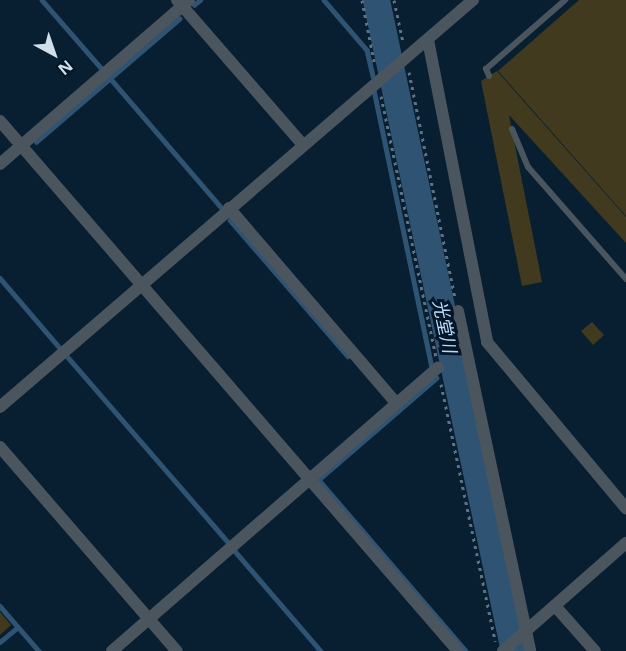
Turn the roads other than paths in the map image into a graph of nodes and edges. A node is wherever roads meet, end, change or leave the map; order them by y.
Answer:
1 (565, 0) edge
2 (470, 1) edge
3 (183, 2) edge
4 (428, 40) junction
5 (489, 76) dead end
6 (0, 121) edge
7 (512, 129) dead end
8 (302, 144) junction
9 (21, 145) junction
10 (0, 164) edge
11 (229, 208) junction
12 (626, 279) edge
13 (141, 284) junction
14 (458, 311) road end
15 (438, 368) road end
16 (397, 404) junction
17 (0, 407) edge
18 (0, 447) edge
19 (310, 480) junction
20 (626, 508) edge
21 (626, 543) edge
22 (555, 606) junction
23 (149, 618) junction
24 (526, 632) junction
25 (112, 651) edge
26 (177, 651) edge
27 (458, 651) edge
28 (503, 651) edge
29 (530, 651) edge
30 (595, 651) edge

1 - 5 lane
2 - 4 street
3 - 8 street
3 - 9 street
4 - 8 street
4 - 20 street
6 - 9 street
7 - 12 lane
8 - 11 street
9 - 10 street
9 - 13 street
11 - 13 street
11 - 16 street
13 - 17 street
13 - 19 street
14 - 24 street
15 - 16 street
16 - 19 street
18 - 23 street
19 - 23 street
19 - 27 street
21 - 22 street
22 - 24 street
22 - 30 street
23 - 25 street
23 - 26 street
24 - 28 street
24 - 29 street

